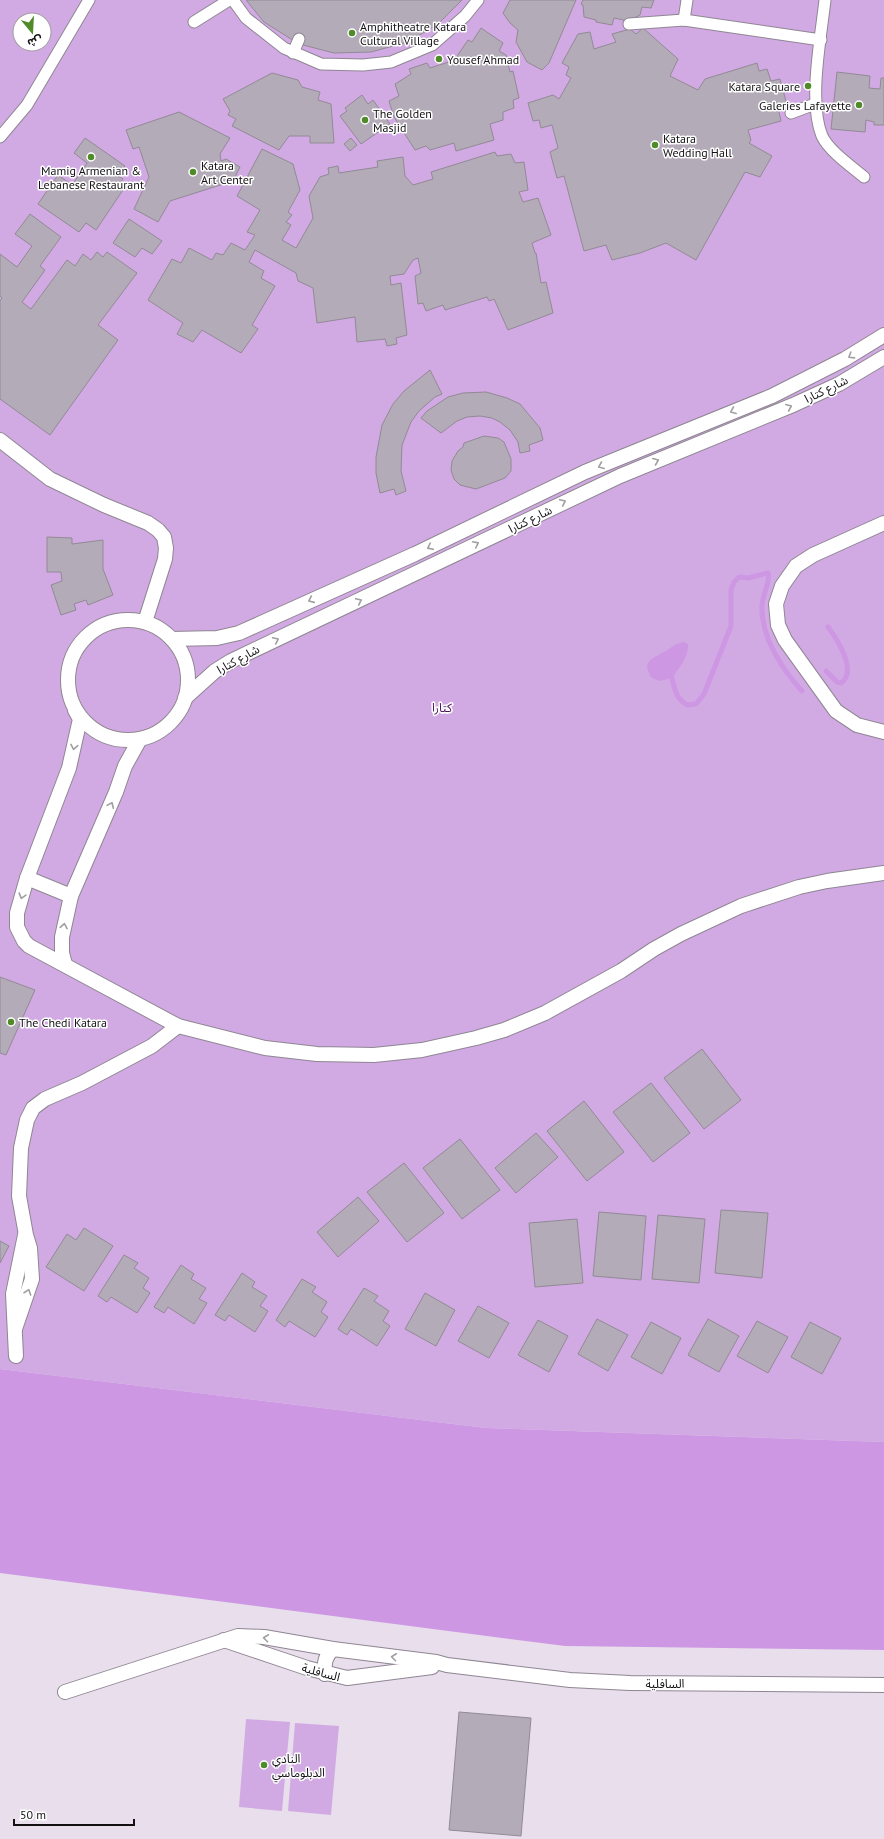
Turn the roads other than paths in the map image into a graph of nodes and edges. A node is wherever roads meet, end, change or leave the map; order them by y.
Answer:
1 (89, 0) edge
2 (229, 0) edge
3 (233, 0) edge
4 (478, 0) edge
5 (687, 0) edge
6 (825, 0) edge
7 (684, 20) junction
8 (194, 22) dead end
9 (629, 24) dead end
10 (299, 39) dead end
11 (821, 40) junction
12 (293, 52) junction
13 (815, 104) junction
14 (791, 113) dead end
15 (0, 137) edge
16 (864, 177) dead end
17 (884, 335) edge
18 (884, 357) edge
19 (0, 440) edge
20 (884, 522) edge
21 (145, 622) junction
22 (172, 639) junction
23 (185, 698) junction
24 (75, 710) junction
25 (884, 732) edge
26 (140, 739) junction
27 (884, 873) edge
28 (27, 878) junction
29 (71, 896) junction
30 (66, 964) junction
31 (178, 1026) junction
32 (16, 1356) dead end
33 (224, 1640) junction
34 (332, 1649) junction
35 (447, 1666) junction
36 (325, 1674) junction
37 (884, 1685) edge
38 (65, 1692) dead end

1 - 15 street
2 - 8 street
3 - 12 street
4 - 12 street
5 - 7 street
6 - 11 street
7 - 9 street
7 - 11 street
10 - 12 street
11 - 13 street
13 - 14 street
13 - 16 street
17 -> 22 street, شارع كتارا
23 -> 18 street, شارع كتارا
19 - 21 street
20 - 25 street
21 - 22 street
21 - 24 street
22 - 23 street
23 - 26 street
24 - 26 street
24 -> 28 street
29 -> 26 street
27 - 31 street
28 - 29 street
28 -> 30 street
30 -> 29 street
30 - 31 street
31 - 32 street
34 -> 33 street, السافلية
33 - 36 street, السافلية
33 - 38 street, السافلية
35 -> 34 street, السافلية
34 - 36 street
35 - 36 street, السافلية
35 - 37 street, السافلية

